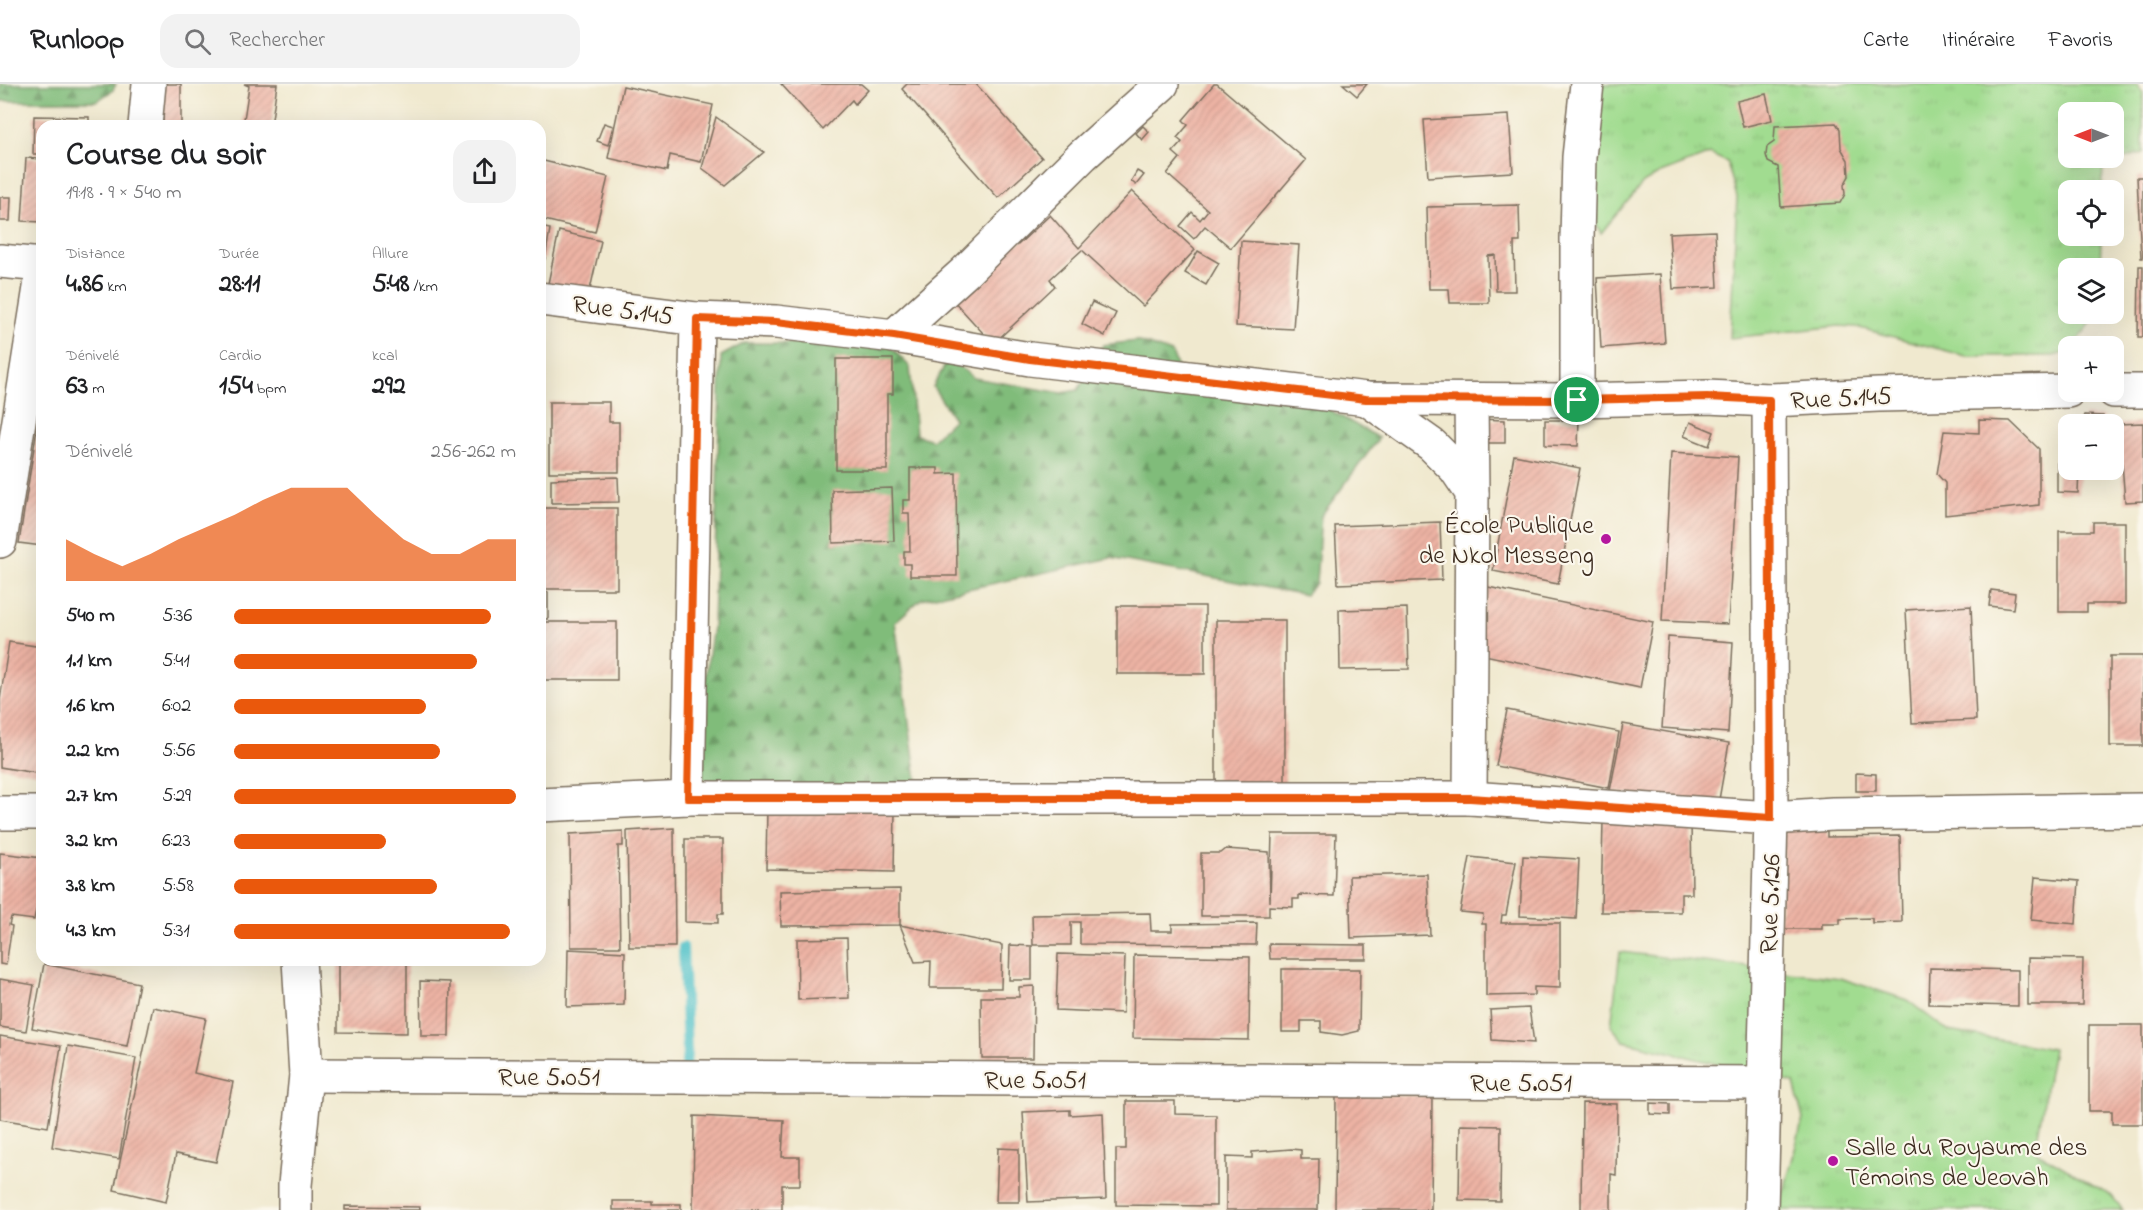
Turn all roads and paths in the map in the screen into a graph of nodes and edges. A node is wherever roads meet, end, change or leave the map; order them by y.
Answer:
1 (149, 84) edge
2 (1162, 84) edge
3 (1587, 84) edge
4 (145, 120) edge
5 (0, 261) edge
6 (36, 264) edge
7 (546, 300) edge
8 (36, 313) edge
9 (697, 319) junction
10 (894, 336) junction
11 (2058, 391) edge
12 (2124, 391) edge
13 (2143, 391) edge
14 (1366, 399) junction
15 (1472, 400) junction
16 (1577, 400) junction
17 (1769, 400) junction
18 (1472, 493) junction
19 (0, 541) edge
20 (688, 798) junction
21 (1470, 798) junction
22 (546, 805) edge
23 (2143, 810) edge
24 (0, 813) edge
25 (36, 813) edge
26 (1771, 818) junction
27 (299, 966) edge
28 (306, 1075) junction
29 (1764, 1083) junction
30 (296, 1210) edge
31 (1761, 1210) edge

1 - 4 street
2 - 10 street
3 - 16 street
5 - 6 street
7 - 9 street, Rue 5.145
8 - 19 street
9 - 10 street, Rue 5.145
9 - 20 street
10 - 14 street, Rue 5.145
11 - 17 street, Rue 5.145
12 - 13 street
14 - 15 street, Rue 5.145
14 - 18 street
15 - 16 street, Rue 5.145
15 - 18 street
16 - 17 street, Rue 5.145
17 - 26 street
18 - 21 street
20 - 21 street, Rue 5.126
20 - 22 street, Rue 5.126
21 - 26 street, Rue 5.126
23 - 26 street
24 - 25 street
26 - 29 street, Rue 5.126
27 - 28 street
28 - 29 street, Rue 5.051
28 - 30 street
29 - 31 street, Rue 5.126

